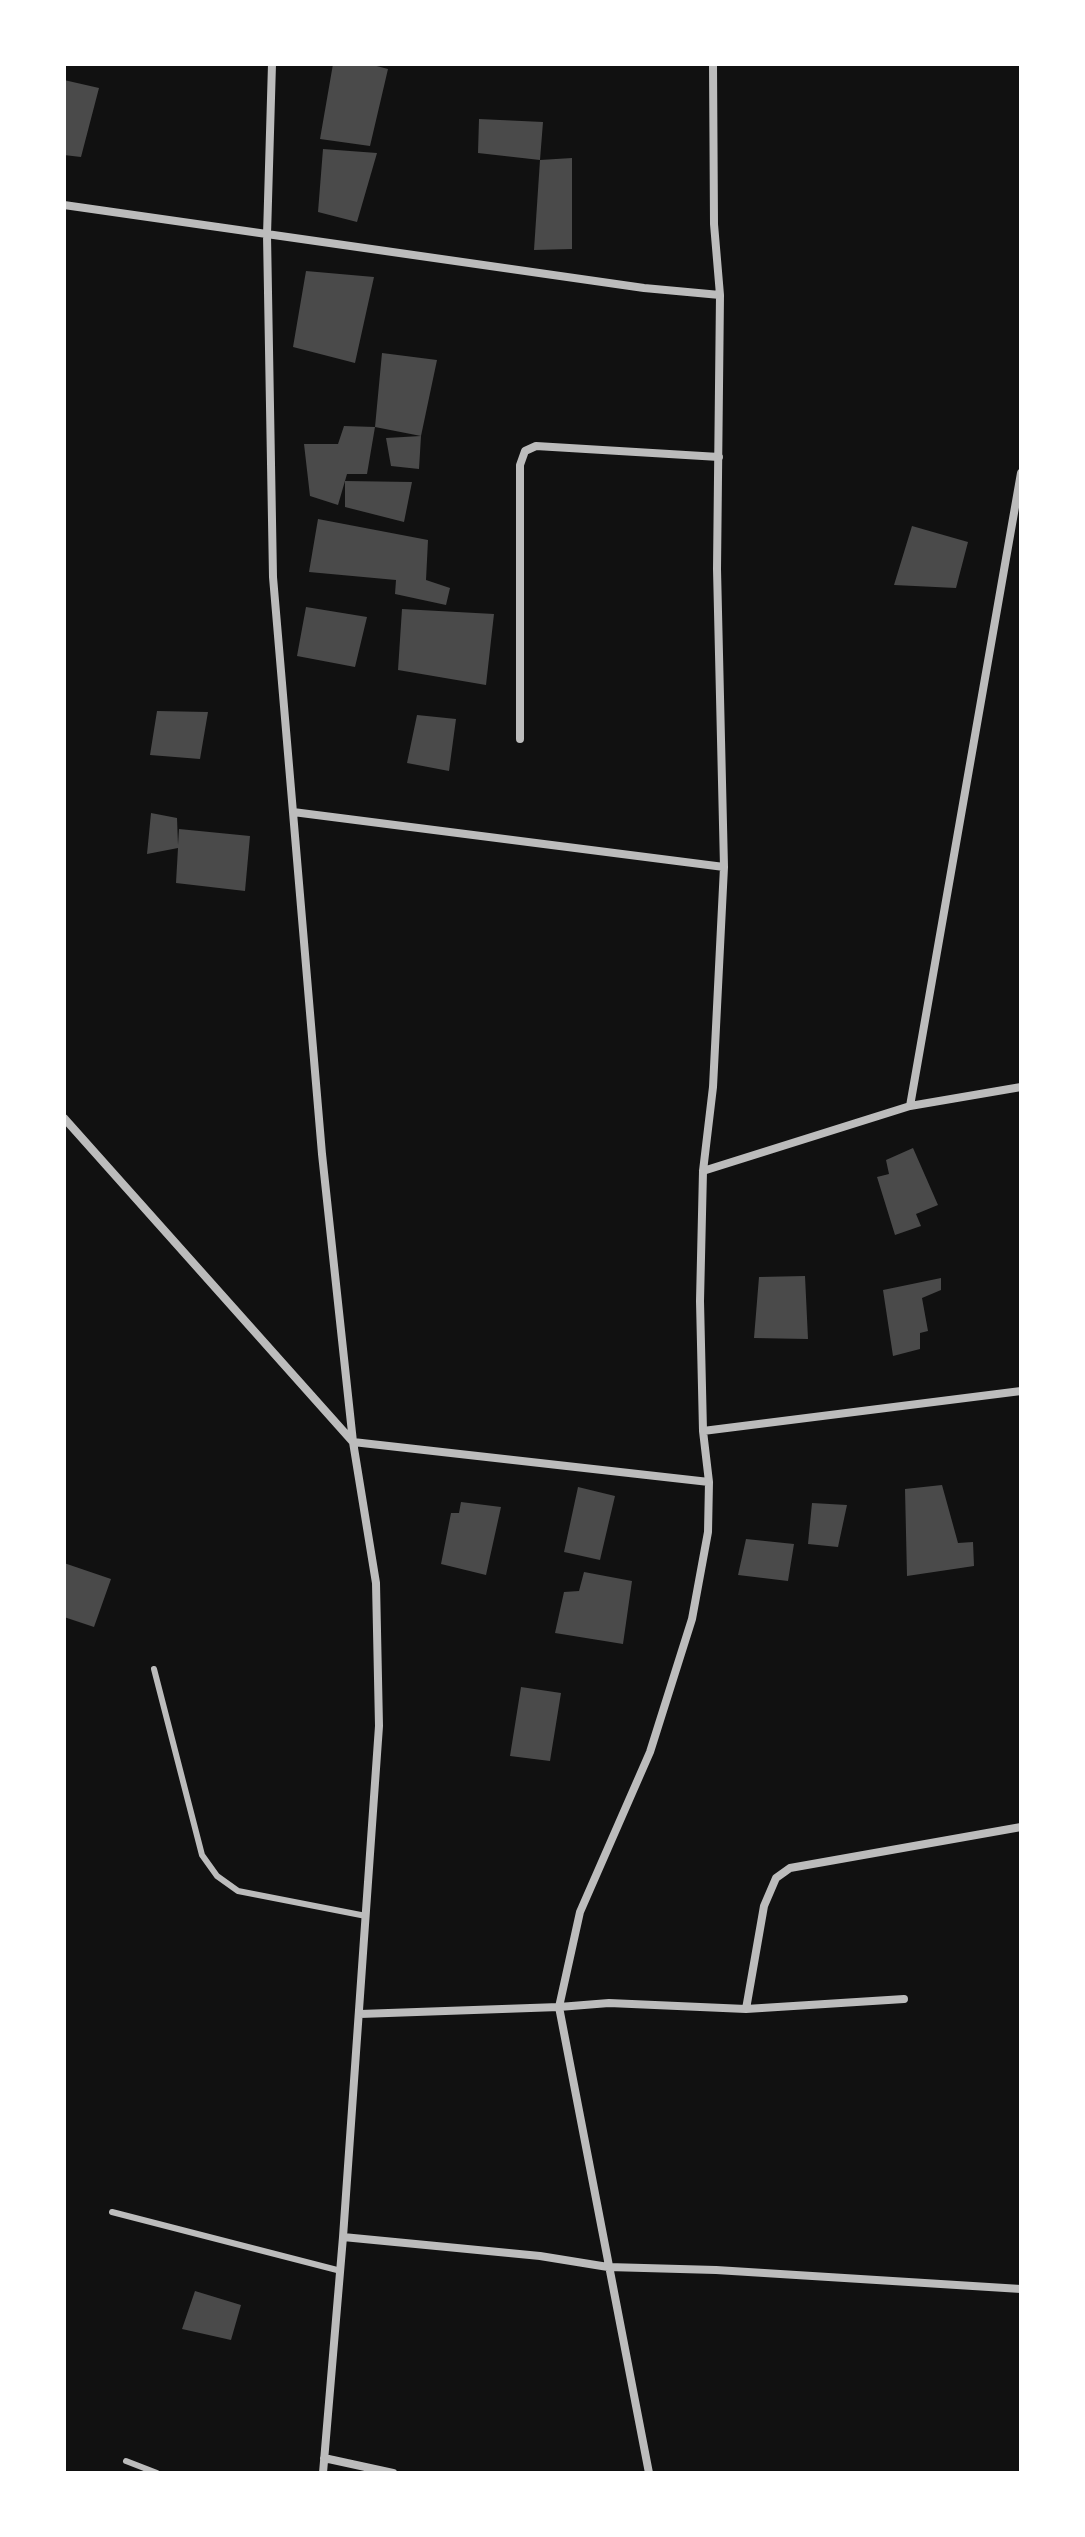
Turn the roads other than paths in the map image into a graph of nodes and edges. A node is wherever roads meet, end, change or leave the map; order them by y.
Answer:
1 (272, 64) edge
2 (713, 64) edge
3 (64, 205) edge
4 (267, 235) junction
5 (720, 295) junction
6 (719, 457) junction
7 (1021, 473) edge
8 (520, 739) dead end
9 (293, 812) junction
10 (724, 867) junction
11 (1021, 1087) edge
12 (910, 1106) junction
13 (64, 1118) edge
14 (703, 1171) junction
15 (1021, 1391) edge
16 (703, 1431) junction
17 (353, 1442) junction
18 (709, 1482) junction
19 (154, 1669) dead end
20 (1021, 1827) edge
21 (366, 1916) junction
22 (904, 1999) dead end
23 (559, 2007) junction
24 (746, 2009) junction
25 (360, 2014) junction
26 (112, 2212) dead end
27 (343, 2237) junction
28 (608, 2267) junction
29 (341, 2271) junction
30 (1021, 2289) edge
31 (324, 2458) junction
32 (126, 2461) dead end
33 (157, 2473) edge
34 (323, 2473) edge
35 (393, 2473) edge
36 (649, 2473) edge

1 - 4 street
2 - 5 street
3 - 4 street
4 - 5 street
4 - 9 street
5 - 6 street
6 - 8 street
6 - 10 street
7 - 12 street
9 - 10 street
9 - 17 street
10 - 14 street
11 - 12 street
12 - 14 street
13 - 17 street
14 - 16 street
15 - 16 street
16 - 18 street
17 - 18 street
17 - 21 street
18 - 23 street
19 - 21 lane
20 - 24 street
21 - 25 street
22 - 24 street
23 - 24 street
23 - 25 street
23 - 28 street
25 - 27 street
26 - 29 lane
27 - 28 street
27 - 29 street
28 - 30 street
28 - 36 street
29 - 31 street
31 - 34 street
31 - 35 street
32 - 33 lane

